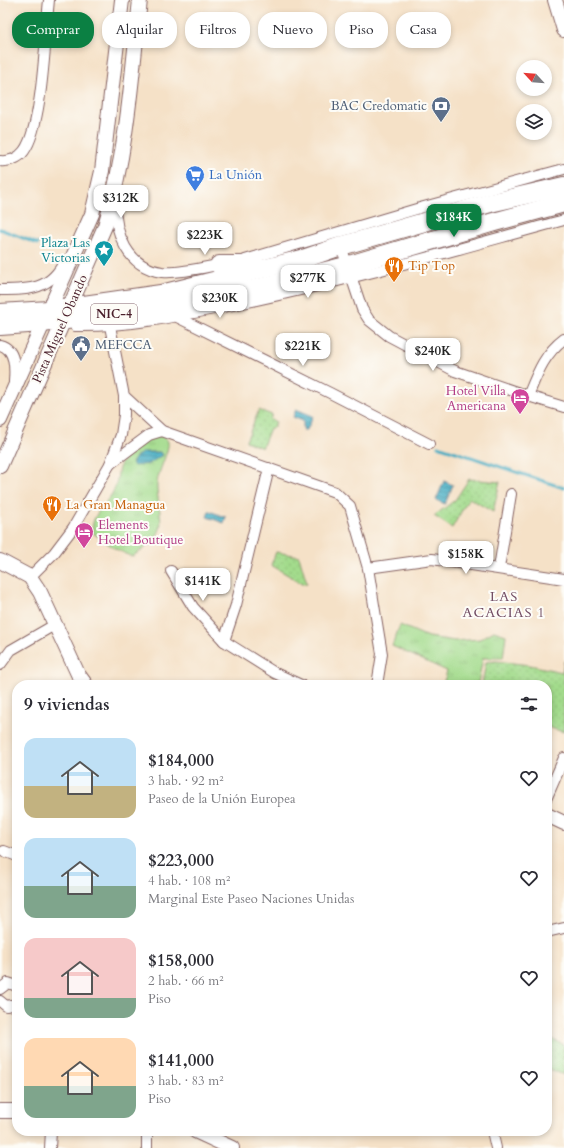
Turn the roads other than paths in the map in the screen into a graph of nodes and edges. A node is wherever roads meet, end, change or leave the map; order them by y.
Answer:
1 (46, 0) edge
2 (122, 0) edge
3 (140, 0) edge
4 (555, 0) edge
5 (564, 30) edge
6 (0, 161) edge
7 (564, 169) edge
8 (101, 180) junction
9 (564, 186) edge
10 (115, 192) junction
11 (564, 203) edge
12 (564, 220) edge
13 (341, 246) junction
14 (306, 258) junction
15 (219, 265) junction
16 (348, 272) junction
17 (0, 290) edge
18 (0, 313) edge
19 (170, 313) junction
20 (45, 317) junction
21 (65, 318) junction
22 (0, 326) edge
23 (110, 326) junction
24 (564, 339) edge
25 (0, 345) edge
26 (14, 387) junction
27 (124, 396) junction
28 (528, 396) junction
29 (564, 407) edge
30 (0, 420) edge
31 (162, 431) junction
32 (429, 444) dead end
33 (110, 464) junction
34 (0, 466) edge
35 (269, 468) junction
36 (511, 494) dead end
37 (0, 561) edge
38 (368, 568) junction
39 (499, 568) junction
40 (171, 571) dead end
41 (30, 577) junction
42 (564, 579) edge
43 (56, 624) junction
44 (224, 641) junction
45 (0, 665) edge
46 (82, 680) edge
47 (290, 680) edge
48 (379, 680) edge
49 (564, 758) edge
50 (552, 786) edge
51 (552, 817) edge
52 (564, 823) edge
53 (4, 851) dead end
54 (12, 854) edge
55 (564, 928) edge
56 (552, 931) edge
57 (12, 984) edge
58 (0, 987) edge
59 (12, 1005) edge
60 (2, 1007) edge
61 (0, 1111) edge
62 (12, 1111) edge
63 (51, 1136) edge
64 (147, 1136) edge
65 (206, 1136) edge
66 (493, 1136) edge
67 (50, 1148) edge
68 (147, 1148) edge
69 (232, 1148) edge
70 (496, 1148) edge

1 - 6 street
2 - 8 main road, Pista Miguel Obando
3 - 10 main road, Pista Miguel Obando
4 - 5 main road
7 - 15 street
8 - 17 street
8 - 20 main road, Pista Miguel Obando
9 - 13 highway, NIC-4
10 - 15 street
10 - 21 main road, Pista Miguel Obando
11 - 16 highway, NIC-4
12 - 16 street
13 - 14 highway, NIC-4
13 - 16 street
14 - 15 highway
14 - 21 highway, NIC-4
16 - 19 highway, NIC-4
16 - 28 street
18 - 20 highway, NIC-4
19 - 21 highway, NIC-4
19 - 23 street
19 - 32 street
20 - 21 highway, NIC-4
20 - 22 highway, NIC-4
20 - 26 main road, Pista Miguel Obando
21 - 23 street
21 - 34 main road, Pista Miguel Obando
23 - 27 street
24 - 28 street
25 - 26 street
26 - 30 main road, Pista Miguel Obando
27 - 31 street
27 - 33 street
28 - 29 street
31 - 33 street
31 - 35 street
33 - 41 street
35 - 38 street
35 - 44 street
36 - 39 street
37 - 41 main road
38 - 39 street
38 - 48 street
39 - 42 street
40 - 44 street
41 - 43 main road
43 - 45 street
43 - 46 main road
44 - 47 street
49 - 50 street
51 - 52 main road
53 - 54 street
55 - 56 street
57 - 58 street
59 - 60 street
61 - 62 main road
63 - 67 street
64 - 68 street
65 - 69 main road
66 - 70 street

